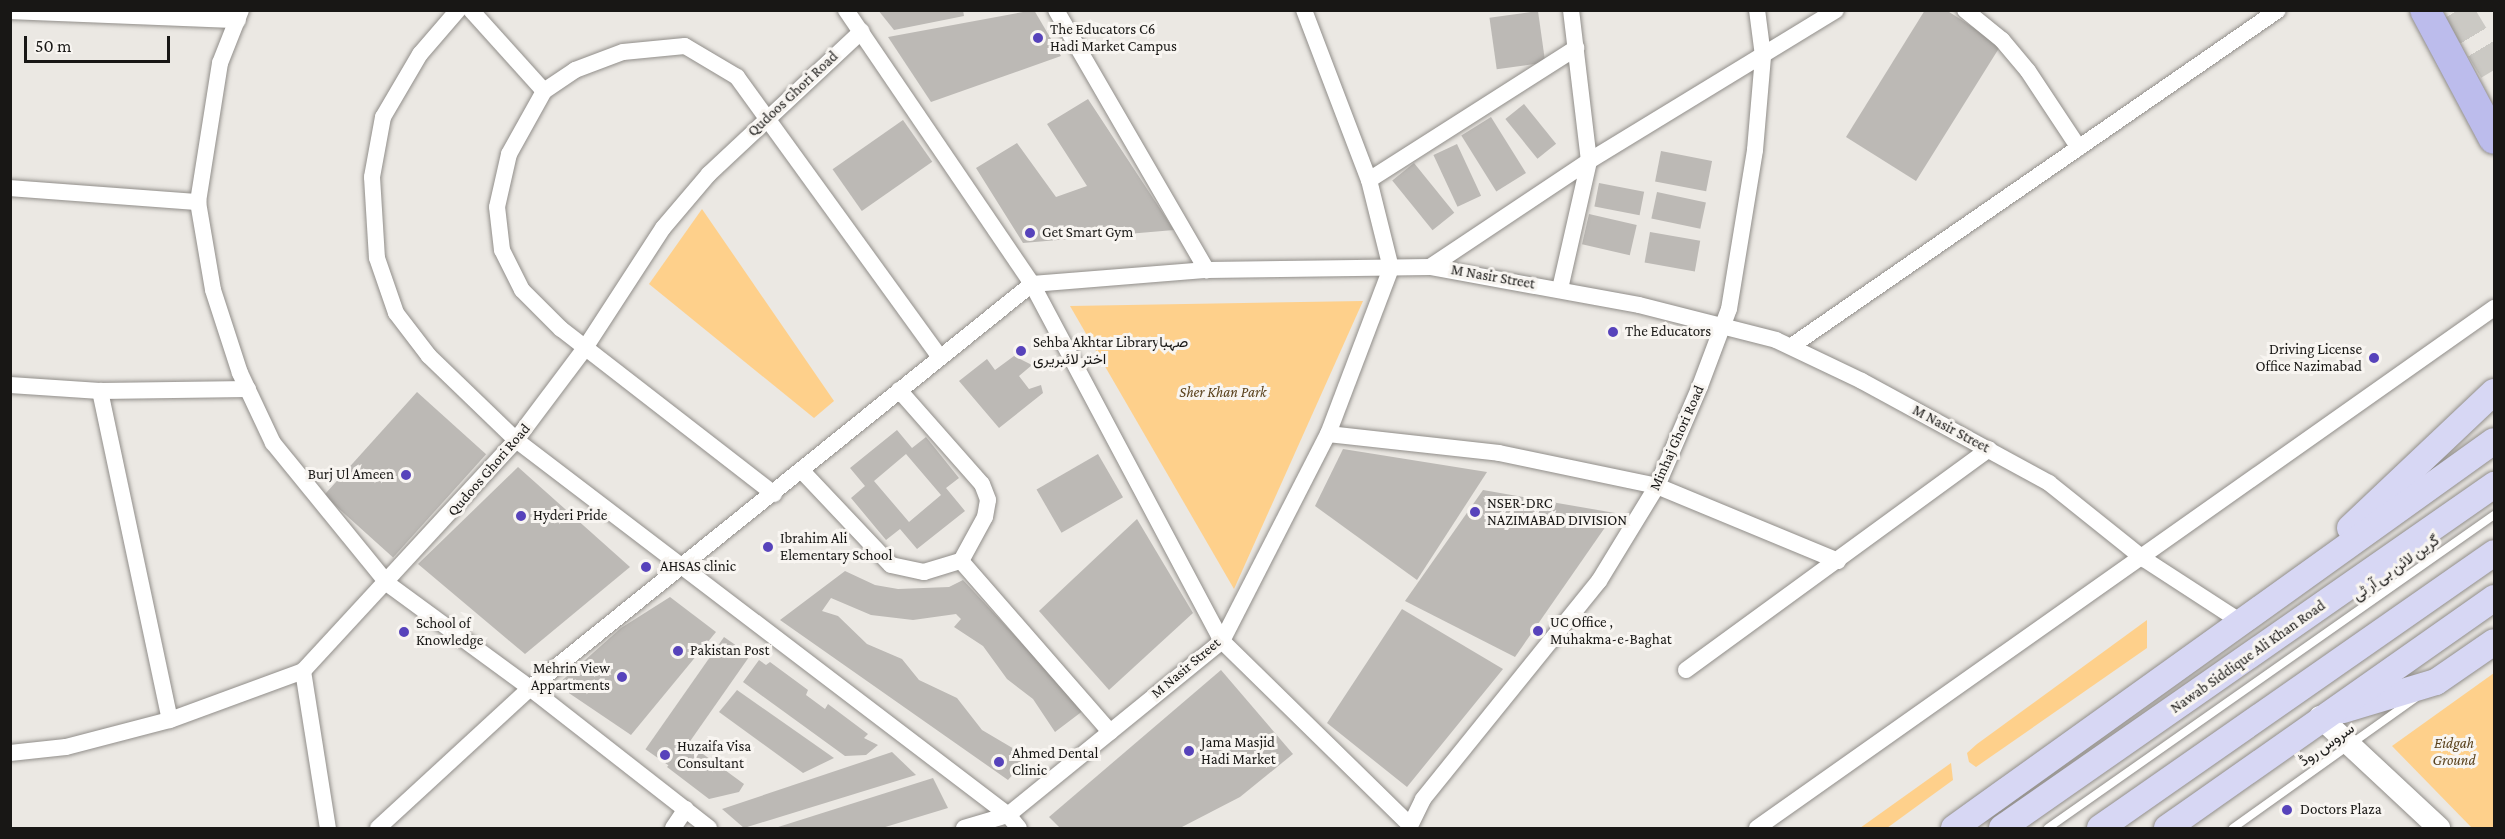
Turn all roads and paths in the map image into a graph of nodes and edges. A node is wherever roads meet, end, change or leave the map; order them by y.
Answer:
1 (458, 10) edge
2 (471, 10) edge
3 (1056, 10) edge
4 (1304, 10) edge
5 (1572, 10) edge
6 (1757, 10) edge
7 (1836, 10) edge
8 (1965, 10) edge
9 (2278, 10) edge
10 (846, 11) edge
11 (20, 12) edge
12 (2425, 12) edge
13 (239, 15) edge
14 (862, 31) junction
15 (1576, 48) junction
16 (1763, 56) junction
17 (544, 91) junction
18 (2486, 107) edge
19 (768, 115) junction
20 (2494, 139) edge
21 (2079, 148) junction
22 (1589, 161) junction
23 (1369, 180) junction
24 (10, 188) edge
25 (198, 202) junction
26 (1430, 267) junction
27 (1391, 268) junction
28 (1207, 270) junction
29 (1032, 284) junction
30 (1560, 289) junction
31 (2494, 308) edge
32 (1722, 327) junction
33 (1793, 345) junction
34 (585, 348) junction
35 (940, 357) junction
36 (10, 385) edge
37 (248, 389) junction
38 (899, 390) junction
39 (100, 391) junction
40 (2494, 392) edge
41 (1328, 434) junction
42 (516, 440) junction
43 (2494, 441) edge
44 (1989, 449) junction
45 (802, 471) junction
46 (2494, 485) edge
47 (1657, 486) junction
48 (774, 494) junction
49 (2494, 516) edge
50 (2494, 553) edge
51 (2144, 559) junction
52 (961, 561) junction
53 (1838, 561) junction
54 (679, 565) junction
55 (388, 584) junction
56 (2282, 591) junction
57 (2494, 598) edge
58 (2241, 621) junction
59 (1222, 640) junction
60 (2494, 642) edge
61 (1686, 670) dead end
62 (303, 671) junction
63 (2436, 682) junction
64 (530, 688) junction
65 (2320, 717) junction
66 (170, 720) junction
67 (1110, 732) junction
68 (2351, 746) junction
69 (10, 753) edge
70 (686, 809) junction
71 (1008, 815) junction
72 (1409, 827) edge
73 (328, 828) edge
74 (378, 828) edge
75 (673, 828) edge
76 (709, 828) edge
77 (964, 828) edge
78 (1020, 828) edge
79 (1757, 828) edge
80 (1954, 828) edge
81 (2002, 828) edge
82 (2048, 828) edge
83 (2100, 828) edge
84 (2167, 828) edge
85 (2233, 828) edge
86 (2439, 828) edge

1 - 42 street
2 - 17 street
3 - 28 street
4 - 23 street
5 - 15 street
6 - 16 street, Minhaj Ghori Road
7 - 16 street
8 - 21 street
9 - 21 street
10 - 14 street
11 - 13 street
12 - 18 highway
13 - 25 street
14 - 19 street, Qudoos Ghori Road
14 - 29 street
15 - 22 street
15 - 23 street
16 - 22 street
16 - 32 street, Minhaj Ghori Road
17 - 19 street
17 - 34 street
18 - 20 highway
19 - 34 street, Qudoos Ghori Road
19 - 35 street
21 - 33 street
22 - 26 street
22 - 30 street
23 - 27 street
24 - 25 street
25 - 37 street
26 - 27 street, M Nasir Street
26 - 30 street, M Nasir Street
27 - 28 street
27 - 41 street, M Nasir Street
28 - 29 street
29 - 35 street
29 - 59 street
30 - 32 street, M Nasir Street
31 - 51 street
32 - 33 street, M Nasir Street
32 - 47 street, Minhaj Ghori Road
33 - 44 street, M Nasir Street
34 - 42 street, Qudoos Ghori Road
34 - 48 street
35 - 38 street
36 - 39 street
37 - 39 street
37 - 55 street
38 - 45 street
38 - 52 street
39 - 66 street
40 - 56 main road
41 - 47 street
41 - 59 street, M Nasir Street
42 - 54 street
42 - 55 street, Qudoos Ghori Road
43 - 56 main road
44 - 51 street, M Nasir Street
44 - 53 street
45 - 48 street
45 - 52 street
46 - 81 main road, Nawab Siddique Ali Khan Road
47 - 53 street
47 - 72 street, Minhaj Ghori Road
48 - 54 street
49 - 82 lane, گرین لائن بی آر ٹی
50 - 83 main road
51 - 58 street, M Nasir Street
51 - 79 street
52 - 67 street
53 - 61 street
54 - 64 street
54 - 71 street
55 - 62 street, Qudoos Ghori Road
55 - 64 street
56 - 58 main road
57 - 65 main road
58 - 80 main road
59 - 67 street, M Nasir Street
59 - 72 street
60 - 63 main road
62 - 66 street, Qudoos Ghori Road
62 - 73 street
63 - 65 main road
63 - 68 lane, سروس روڈ
64 - 70 street
64 - 74 street
65 - 68 street
65 - 84 main road
66 - 69 street, Qudoos Ghori Road
67 - 71 street, M Nasir Street
68 - 85 lane, سروس روڈ
68 - 86 street
70 - 75 street
70 - 76 street
71 - 77 street, M Nasir Street
71 - 78 street

